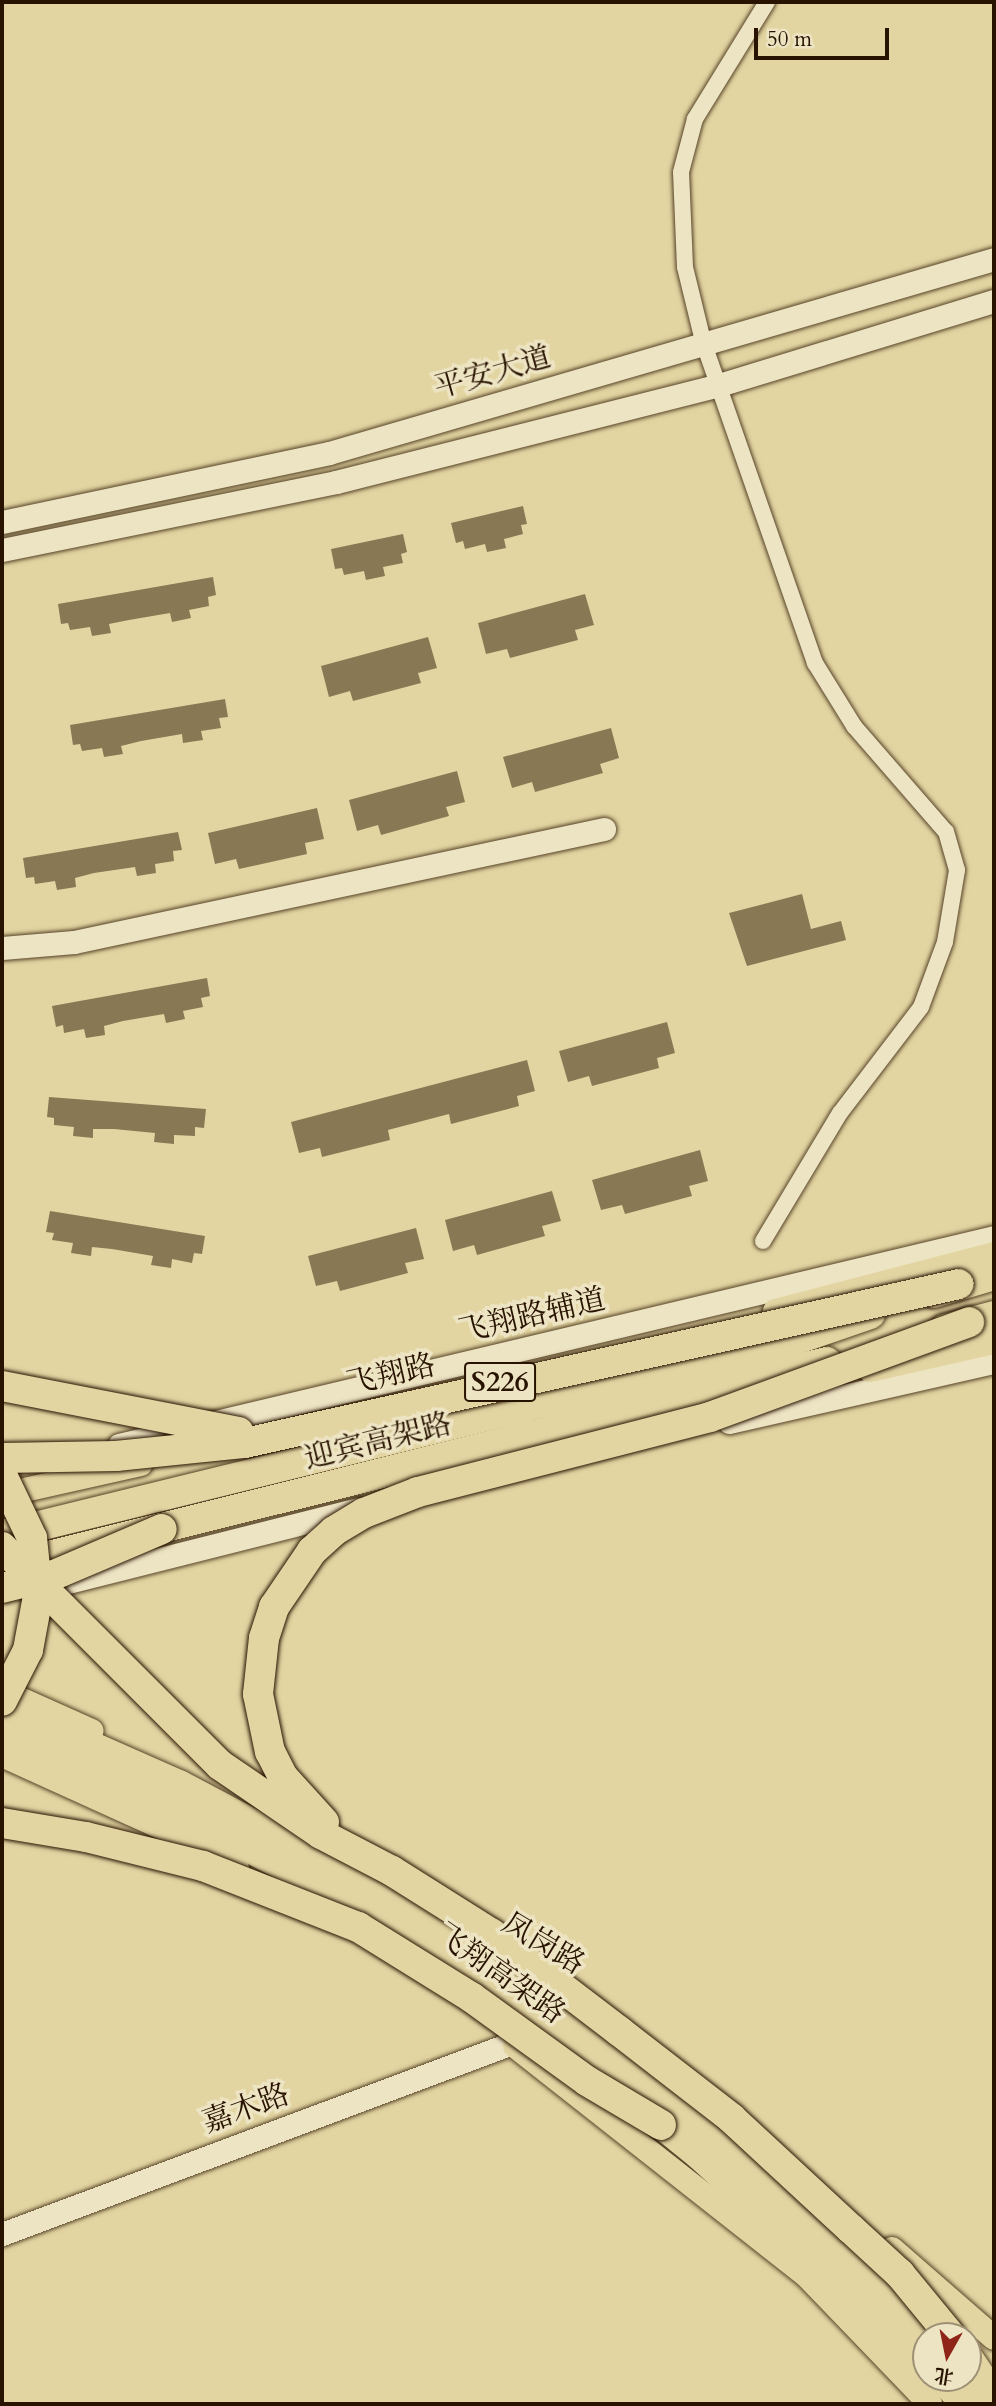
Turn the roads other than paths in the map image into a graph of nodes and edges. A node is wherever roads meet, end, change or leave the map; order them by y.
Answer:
1 (766, 2) edge
2 (994, 259) edge
3 (994, 301) edge
4 (704, 345) junction
5 (719, 384) junction
6 (2, 522) edge
7 (2, 550) edge
8 (604, 829) dead end
9 (2, 948) edge
10 (994, 1237) edge
11 (763, 1241) dead end
12 (994, 1254) edge
13 (994, 1275) edge
14 (959, 1284) junction
15 (981, 1319) edge
16 (994, 1342) edge
17 (994, 1362) edge
18 (2, 1386) edge
19 (281, 1432) junction
20 (2, 1458) edge
21 (2, 1475) edge
22 (2, 1495) edge
23 (162, 1529) junction
24 (2, 1535) edge
25 (2, 1547) edge
26 (2, 1567) edge
27 (2, 1580) edge
28 (2, 1588) edge
29 (2, 1599) edge
30 (2, 1691) edge
31 (2, 1701) edge
32 (2, 1707) edge
33 (2, 1732) edge
34 (2, 1755) edge
35 (2, 1824) edge
36 (392, 1871) junction
37 (512, 2043) junction
38 (661, 2125) junction
39 (2, 2234) edge
40 (919, 2322) edge
41 (939, 2322) edge
42 (994, 2338) edge
43 (912, 2349) edge
44 (982, 2380) edge
45 (994, 2399) edge
46 (930, 2404) edge

1 - 4 street
2 - 4 street, 平安大道
3 - 5 street
4 - 5 street
4 - 6 street, 平安大道
5 - 7 street
5 - 11 street
8 - 9 street
10 - 21 street, 飞翔路辅道
12 - 22 main road, 飞翔路 / S226
13 - 14 highway, 迎宾高架路
14 - 19 highway, bridge
14 - 24 highway, 迎宾高架路, bridge
15 - 23 highway, 迎宾高架路, bridge
15 - 36 highway, bridge
16 - 27 main road, S226
17 - 29 street
18 - 19 highway, bridge
19 - 20 highway, bridge
21 - 31 highway, bridge
23 - 26 highway, 迎宾高架路, bridge
23 - 28 highway, bridge
25 - 36 highway, bridge
30 - 42 main road, 凤岗路
32 - 40 highway, 飞翔高架路
33 - 38 highway, 飞翔高架路, bridge
34 - 37 main road
35 - 38 highway, bridge
36 - 41 highway, bridge
37 - 39 street, 嘉木路
37 - 46 main road
38 - 43 highway, 飞翔高架路
44 - 45 highway

